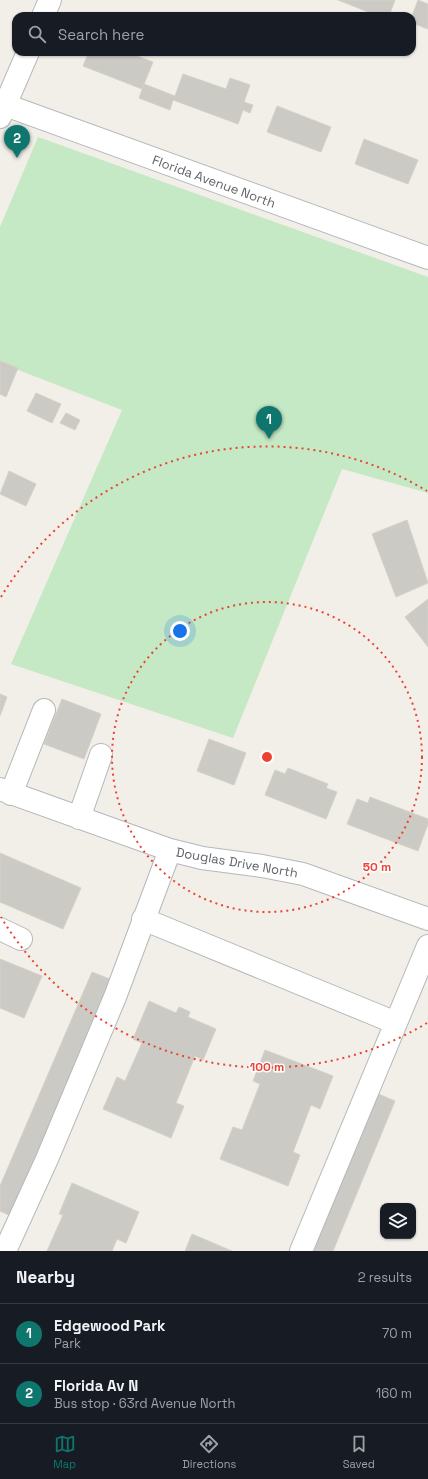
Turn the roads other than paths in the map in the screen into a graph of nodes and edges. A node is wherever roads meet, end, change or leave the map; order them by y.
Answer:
1 (50, 0) edge
2 (45, 12) edge
3 (26, 56) edge
4 (2, 109) edge
5 (428, 258) edge
6 (44, 710) dead end
7 (101, 755) dead end
8 (6, 792) edge
9 (79, 818) junction
10 (170, 850) junction
11 (143, 919) junction
12 (428, 919) edge
13 (0, 929) edge
14 (21, 939) dead end
15 (428, 946) edge
16 (396, 1023) junction
17 (5, 1251) edge
18 (301, 1251) edge

1 - 2 street
3 - 4 street
4 - 5 street, Florida Avenue North
6 - 8 street
7 - 9 street
8 - 9 street, Douglas Drive North
9 - 10 street, Douglas Drive North
10 - 11 street
10 - 12 street, Douglas Drive North
11 - 16 street
11 - 17 street
13 - 14 street
15 - 16 street
16 - 18 street

